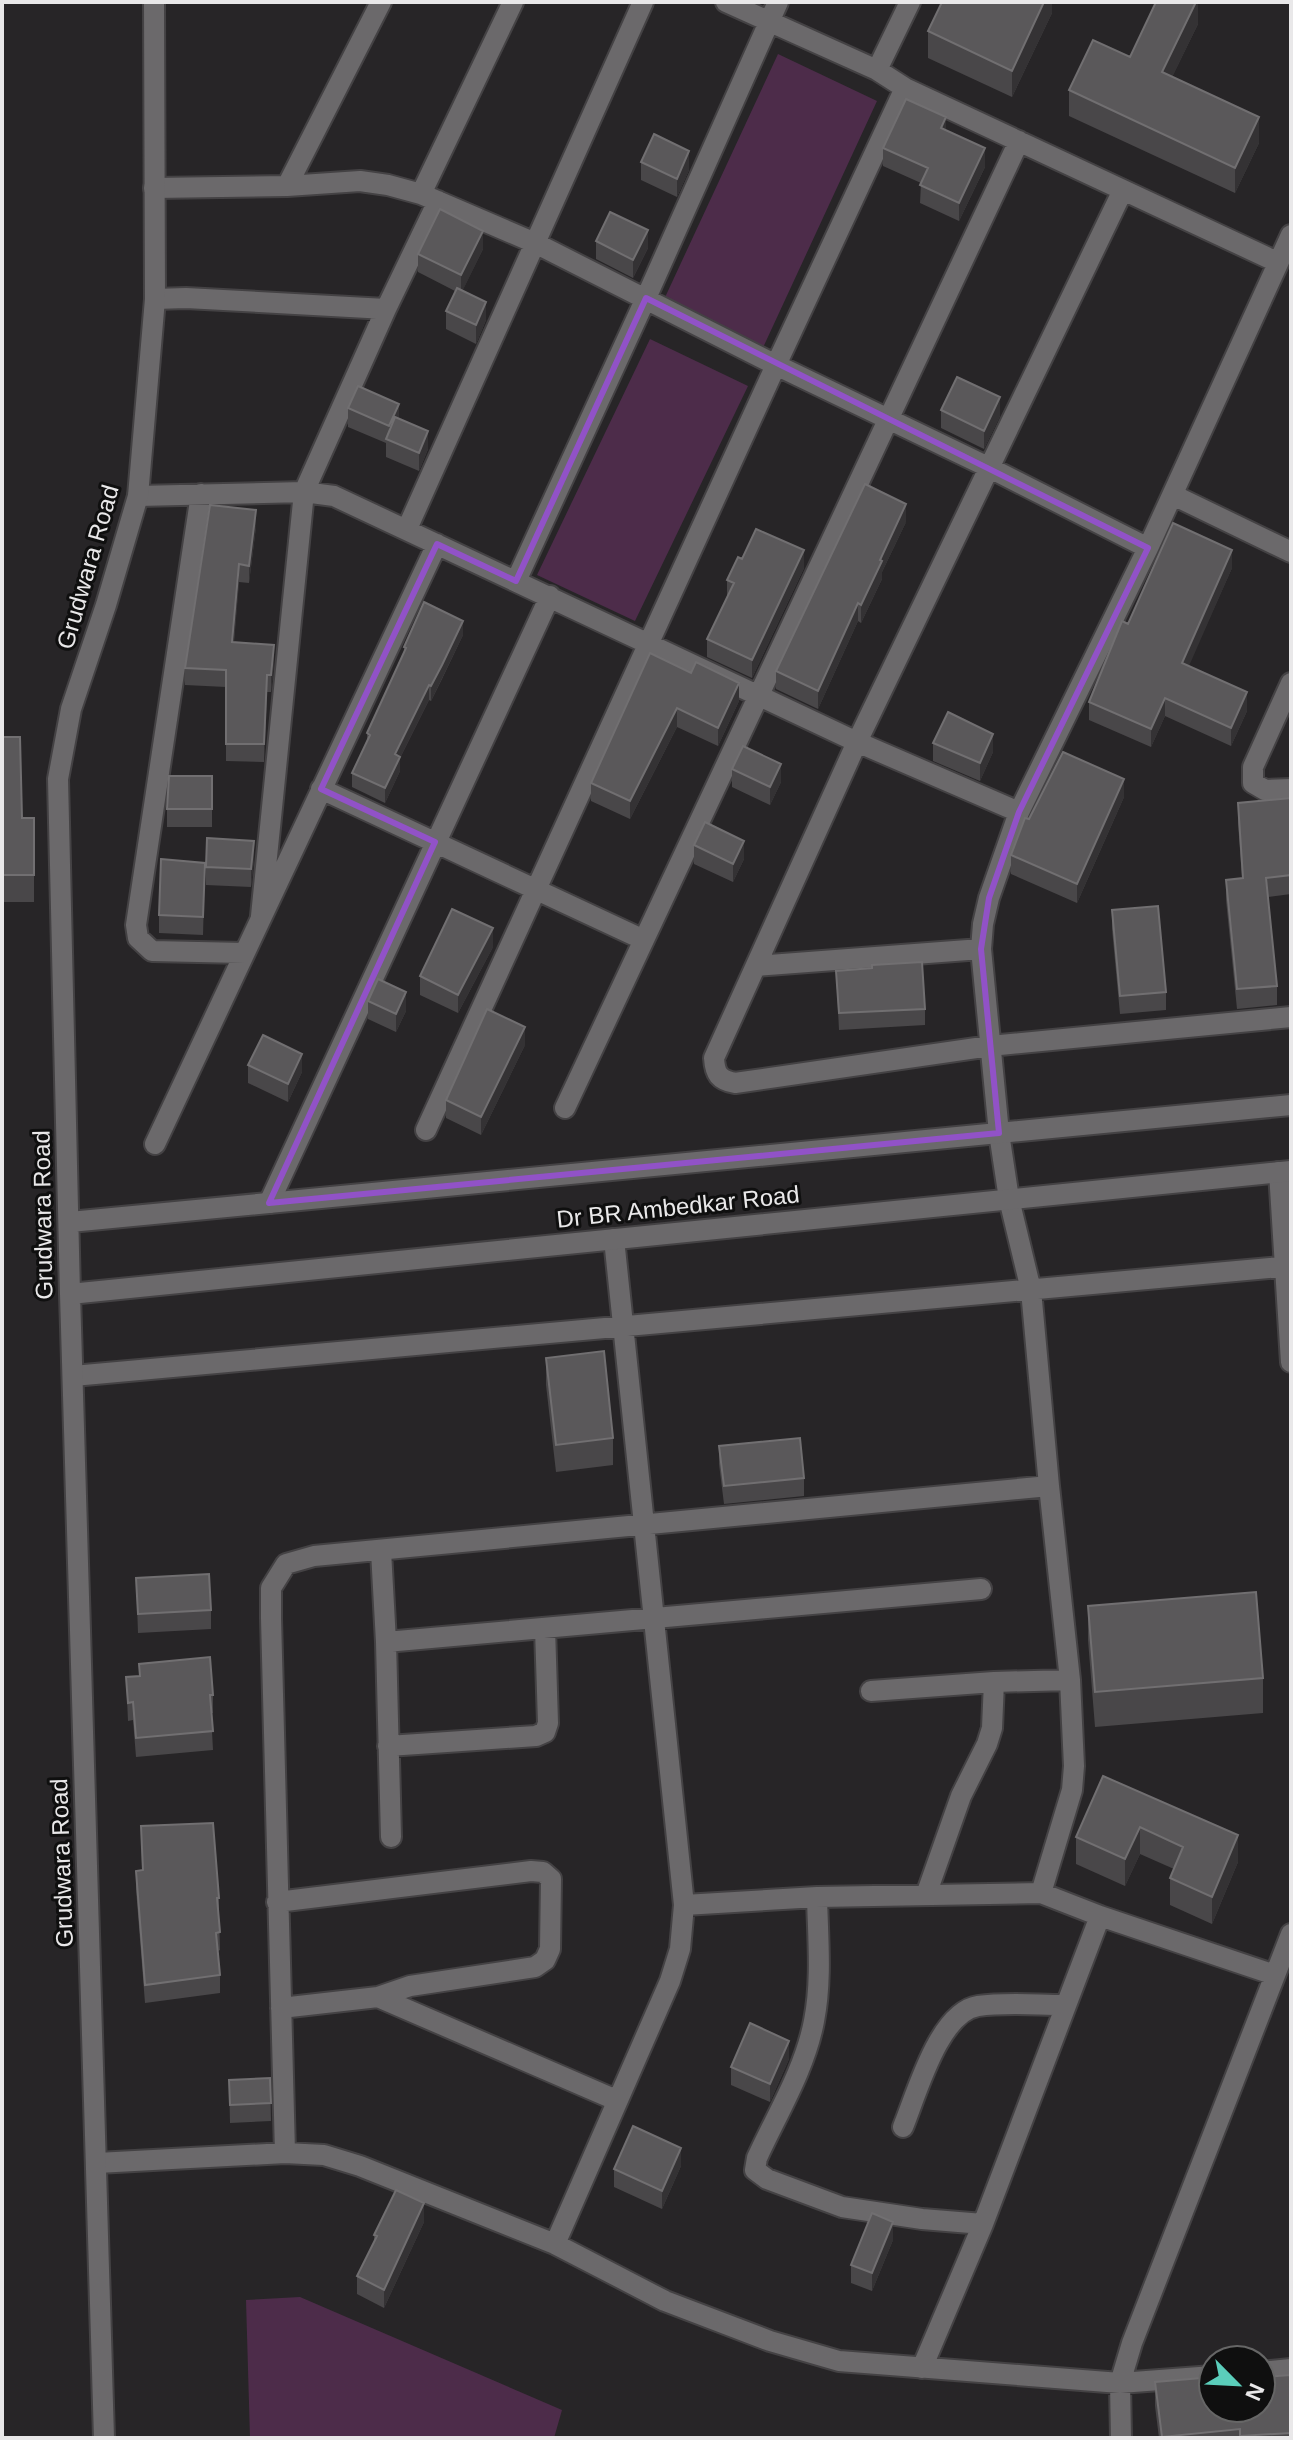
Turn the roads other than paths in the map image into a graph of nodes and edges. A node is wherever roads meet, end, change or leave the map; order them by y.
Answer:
1 (154, 2) edge
2 (381, 2) edge
3 (513, 2) edge
4 (643, 2) edge
5 (726, 2) edge
6 (910, 2) edge
7 (774, 11) edge
8 (877, 70) junction
9 (905, 88) junction
10 (1019, 141) junction
11 (287, 186) junction
12 (154, 188) junction
13 (1123, 190) junction
14 (429, 198) junction
15 (1291, 235) edge
16 (535, 243) junction
17 (1277, 262) junction
18 (646, 298) junction
19 (155, 299) junction
20 (386, 309) junction
21 (776, 365) junction
22 (888, 421) junction
23 (988, 467) junction
24 (304, 492) junction
25 (201, 494) junction
26 (1173, 495) junction
27 (138, 496) junction
28 (407, 529) junction
29 (437, 544) junction
30 (1148, 548) junction
31 (1291, 552) edge
32 (516, 581) junction
33 (550, 596) junction
34 (648, 644) junction
35 (1291, 683) edge
36 (758, 696) junction
37 (857, 742) junction
38 (321, 789) junction
39 (1291, 789) edge
40 (1019, 812) junction
41 (435, 842) junction
42 (536, 889) junction
43 (261, 916) junction
44 (644, 940) junction
45 (981, 949) junction
46 (244, 953) junction
47 (756, 966) junction
48 (1291, 1017) edge
49 (990, 1046) junction
50 (1291, 1105) edge
51 (565, 1108) dead end
52 (426, 1130) dead end
53 (999, 1133) junction
54 (155, 1144) dead end
55 (1285, 1172) edge
56 (1009, 1199) junction
57 (269, 1203) junction
58 (70, 1222) junction
59 (614, 1239) junction
60 (1288, 1267) edge
61 (1031, 1290) junction
62 (70, 1294) junction
63 (623, 1326) junction
64 (1291, 1362) edge
65 (73, 1376) junction
66 (1049, 1486) junction
67 (644, 1525) junction
68 (381, 1551) junction
69 (981, 1589) dead end
70 (655, 1618) junction
71 (545, 1628) junction
72 (386, 1642) junction
73 (1070, 1680) junction
74 (994, 1682) junction
75 (871, 1691) dead end
76 (388, 1746) junction
77 (391, 1837) dead end
78 (1041, 1893) junction
79 (926, 1895) junction
80 (817, 1897) junction
81 (277, 1902) junction
82 (684, 1905) junction
83 (1100, 1916) junction
84 (1291, 1934) edge
85 (1275, 1975) junction
86 (378, 1997) junction
87 (1065, 2005) junction
88 (281, 2008) junction
89 (616, 2100) junction
90 (903, 2127) dead end
91 (285, 2153) junction
92 (97, 2163) junction
93 (983, 2224) junction
94 (555, 2244) junction
95 (922, 2368) junction
96 (1197, 2377) edge
97 (1120, 2383) junction
98 (104, 2438) edge
99 (1121, 2438) edge

1 - 12 street, Grudwara Road
2 - 11 street
3 - 14 street
4 - 16 street
5 - 7 street
6 - 8 street
7 - 8 street
7 - 18 street
8 - 9 street
9 - 10 street
9 - 21 street
10 - 13 street
10 - 22 street
11 - 12 street
11 - 14 street
12 - 19 street, Grudwara Road
13 - 17 street
13 - 23 street
14 - 16 street
14 - 20 street
15 - 17 street
16 - 18 street
16 - 28 street
17 - 26 street
18 - 21 street
18 - 32 street
19 - 20 street
19 - 27 street, Grudwara Road
20 - 24 street
21 - 22 street
21 - 34 street
22 - 23 street
22 - 36 street
23 - 30 street
23 - 37 street
24 - 25 street
24 - 28 street
24 - 43 street
25 - 27 street
25 - 46 street
26 - 30 street
26 - 31 street
27 - 58 street, Grudwara Road
28 - 29 street
29 - 32 street
29 - 38 street
30 - 40 street
32 - 33 street
33 - 34 street
33 - 41 street
34 - 36 street
34 - 42 street
35 - 39 street
36 - 37 street
36 - 44 street
37 - 40 street
37 - 47 street
38 - 41 street
38 - 43 street
40 - 45 street
41 - 42 street
41 - 57 street
42 - 44 street
42 - 52 street
43 - 46 street
44 - 51 street
45 - 47 street
45 - 49 street
46 - 54 street
47 - 49 street
48 - 49 street
49 - 53 street
50 - 53 street, Dr BR Ambedkar Road
53 - 56 street
53 - 57 street, Dr BR Ambedkar Road
55 - 56 street, Dr BR Ambedkar Road
55 - 60 street
56 - 59 street, Dr BR Ambedkar Road
56 - 61 street
57 - 58 street, Dr BR Ambedkar Road
58 - 62 street, Grudwara Road
59 - 62 street, Dr BR Ambedkar Road
59 - 63 street
60 - 61 street
60 - 64 street
61 - 63 street
61 - 66 street
62 - 65 street, Grudwara Road
63 - 65 street
63 - 67 street
65 - 92 street, Grudwara Road
66 - 67 street
66 - 73 street
67 - 68 street
67 - 70 street
68 - 72 street
68 - 81 street
69 - 70 street
70 - 71 street
70 - 82 street
71 - 72 street
71 - 76 street
72 - 76 street
73 - 74 street
73 - 78 street
74 - 75 street
74 - 79 street
76 - 77 street
78 - 79 street
78 - 83 street
79 - 80 street
80 - 82 street
80 - 93 street
81 - 86 street
81 - 88 street
82 - 89 street
83 - 85 street
83 - 87 street
84 - 85 street
85 - 97 street
86 - 88 street
86 - 89 street
87 - 90 street
87 - 93 street
88 - 91 street
89 - 94 street
91 - 92 street
91 - 94 street
92 - 98 street, Grudwara Road
93 - 95 street
94 - 95 street
95 - 97 street
96 - 97 street
97 - 99 street

